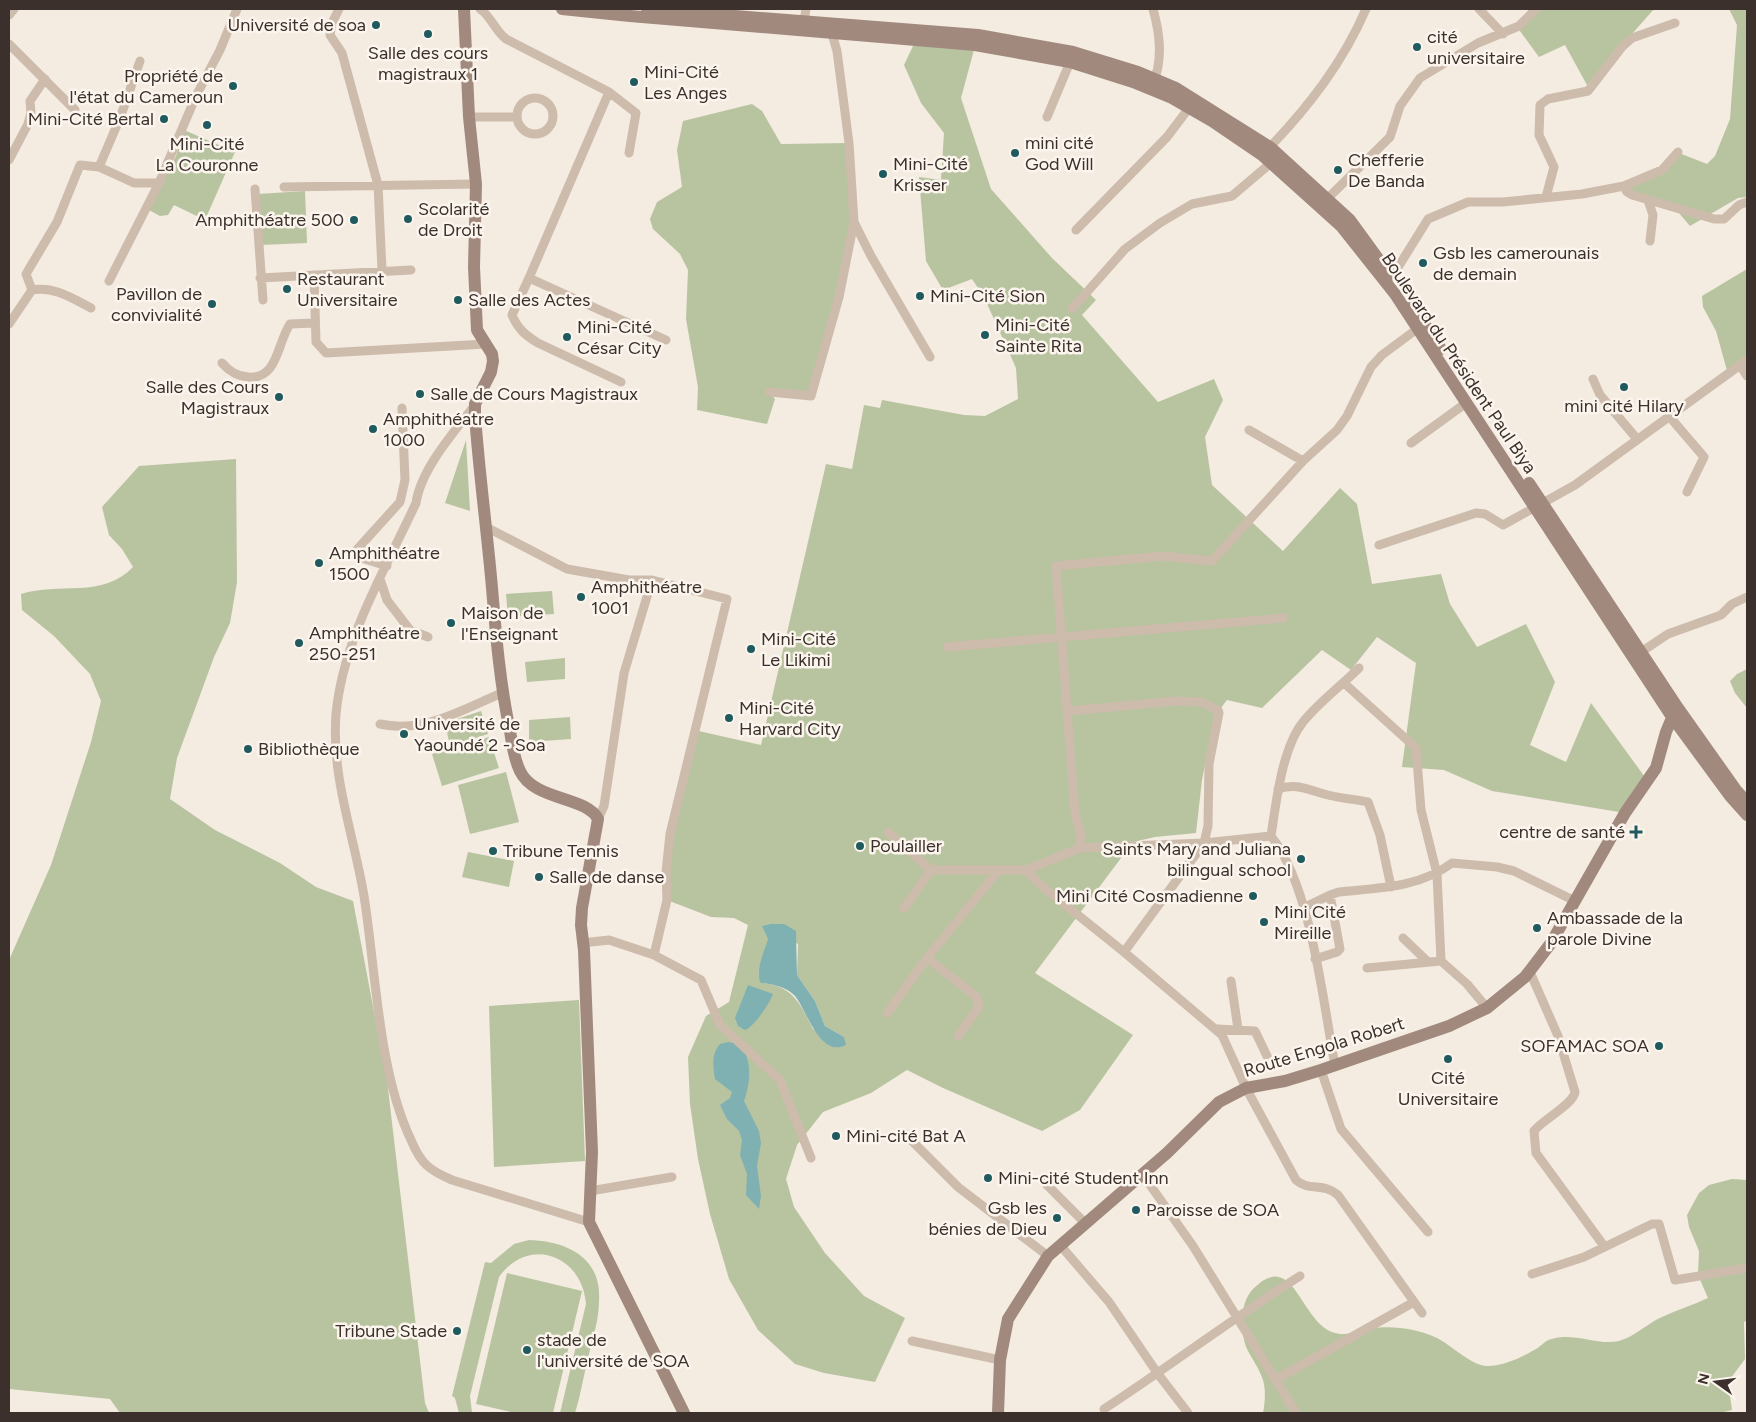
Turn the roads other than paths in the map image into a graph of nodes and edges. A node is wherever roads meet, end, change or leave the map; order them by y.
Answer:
1 (14, 9) edge
2 (237, 9) edge
3 (340, 9) edge
4 (464, 9) edge
5 (480, 9) edge
6 (562, 9) edge
7 (647, 9) edge
8 (1154, 9) edge
9 (1366, 9) edge
10 (1480, 9) edge
11 (1536, 9) edge
12 (716, 11) edge
13 (9, 15) edge
14 (805, 15) edge
15 (1675, 23) dead end
16 (832, 34) junction
17 (1503, 34) junction
18 (9, 44) edge
19 (140, 61) dead end
20 (1070, 62) junction
21 (45, 79) junction
22 (1153, 84) junction
23 (609, 92) junction
24 (1189, 108) junction
25 (76, 110) dead end
26 (517, 117) junction
27 (1046, 117) dead end
28 (469, 118) junction
29 (1270, 147) junction
30 (1678, 152) dead end
31 (629, 153) dead end
32 (9, 160) edge
33 (1271, 163) junction
34 (99, 167) junction
35 (159, 183) junction
36 (476, 184) junction
37 (378, 185) junction
38 (1624, 186) junction
39 (284, 187) dead end
40 (255, 189) dead end
41 (1546, 197) junction
42 (1327, 199) junction
43 (1648, 200) junction
44 (1747, 202) edge
45 (854, 222) junction
46 (1076, 230) dead end
47 (1650, 242) dead end
48 (382, 270) junction
49 (411, 270) dead end
50 (314, 275) junction
51 (1392, 277) junction
52 (260, 278) junction
53 (528, 278) junction
54 (108, 281) dead end
55 (32, 290) junction
56 (263, 300) dead end
57 (91, 308) dead end
58 (1072, 309) dead end
59 (315, 323) junction
60 (9, 324) edge
61 (1421, 326) junction
62 (666, 340) dead end
63 (486, 344) junction
64 (930, 357) dead end
65 (1744, 362) edge
66 (222, 363) dead end
67 (1747, 376) edge
68 (1593, 379) dead end
69 (621, 382) dead end
70 (770, 392) dead end
71 (1466, 403) junction
72 (475, 404) junction
73 (402, 408) dead end
74 (1670, 416) junction
75 (1249, 430) dead end
76 (1637, 438) junction
77 (1411, 443) dead end
78 (1303, 461) junction
79 (1687, 492) dead end
80 (1539, 505) junction
81 (486, 527) junction
82 (1379, 545) dead end
83 (387, 566) junction
84 (380, 579) junction
85 (652, 580) junction
86 (1747, 597) edge
87 (1283, 618) dead end
88 (1063, 636) junction
89 (428, 637) dead end
90 (947, 646) dead end
91 (1641, 652) junction
92 (1359, 668) dead end
93 (1344, 682) junction
94 (502, 693) junction
95 (1068, 711) junction
96 (1675, 712) junction
97 (380, 724) dead end
98 (1278, 789) junction
99 (1747, 802) edge
100 (1747, 815) edge
101 (598, 819) junction
102 (888, 832) dead end
103 (1271, 836) junction
104 (1204, 843) junction
105 (1080, 848) junction
106 (931, 870) junction
107 (1026, 870) junction
108 (998, 871) junction
109 (1437, 874) junction
110 (1391, 887) junction
111 (1330, 895) junction
112 (1575, 901) junction
113 (904, 908) dead end
114 (1305, 908) junction
115 (1403, 938) dead end
116 (582, 943) junction
117 (1124, 952) junction
118 (654, 955) junction
119 (927, 958) junction
120 (1315, 959) junction
121 (1440, 960) junction
122 (1427, 961) junction
123 (1367, 968) dead end
124 (1530, 972) junction
125 (1231, 981) dead end
126 (1487, 1008) junction
127 (887, 1013) dead end
128 (1217, 1030) junction
129 (1238, 1030) junction
130 (958, 1036) dead end
131 (1267, 1056) dead end
132 (1335, 1066) junction
133 (1321, 1070) junction
134 (1246, 1088) junction
135 (904, 1134) dead end
136 (811, 1158) dead end
137 (1143, 1175) junction
138 (672, 1177) dead end
139 (1042, 1180) dead end
140 (590, 1191) junction
141 (589, 1222) junction
142 (1085, 1223) junction
143 (1428, 1232) dead end
144 (1060, 1245) junction
145 (1604, 1246) junction
146 (1048, 1256) junction
147 (1747, 1268) edge
148 (1532, 1274) dead end
149 (1300, 1276) dead end
150 (1414, 1302) junction
151 (1422, 1313) dead end
152 (1236, 1317) junction
153 (912, 1341) dead end
154 (1000, 1360) junction
155 (1158, 1374) junction
156 (1275, 1380) junction
157 (1104, 1409) dead end
158 (684, 1413) edge
159 (998, 1413) edge
160 (1188, 1413) edge
161 (1296, 1413) edge

1 - 13 street
2 - 35 street
3 - 37 street
4 - 28 main road
5 - 23 street
6 - 16 main road, Boulevard du Président Paul Biya
7 - 12 main road, Boulevard du Président Paul Biya
8 - 22 street
9 - 29 street
10 - 17 street
11 - 17 street
12 - 14 main road, Boulevard du Président Paul Biya
14 - 22 main road, Boulevard du Président Paul Biya
15 - 41 street
16 - 20 main road, Boulevard du Président Paul Biya
16 - 45 street
17 - 42 street
18 - 21 street
19 - 34 street
20 - 22 main road, Boulevard du Président Paul Biya
20 - 27 street
21 - 25 street
21 - 32 street
22 - 24 main road, Boulevard du Président Paul Biya
22 - 29 main road, Boulevard du Président Paul Biya
23 - 31 street
23 - 53 street
24 - 33 main road, Boulevard du Président Paul Biya
24 - 46 street
26 - 26 street
26 - 28 street
28 - 36 main road
29 - 42 main road, Boulevard du Président Paul Biya
30 - 38 street
33 - 58 street
33 - 61 main road, Boulevard du Président Paul Biya
34 - 35 street
34 - 55 street
35 - 54 street
36 - 37 street
36 - 63 main road
37 - 39 street
37 - 48 street
38 - 41 street
38 - 43 street
40 - 52 street
41 - 51 street
42 - 51 main road, Boulevard du Président Paul Biya
43 - 44 street
43 - 47 street
45 - 64 street
45 - 70 street
48 - 49 street
48 - 50 street
50 - 52 street
50 - 59 street
51 - 61 main road, Boulevard du Président Paul Biya
52 - 56 street
53 - 62 street
53 - 69 street
55 - 57 street
55 - 60 street
59 - 63 street
59 - 66 street
61 - 71 main road, Boulevard du Président Paul Biya
61 - 78 street
61 - 80 main road, Boulevard du Président Paul Biya
63 - 72 main road
65 - 67 street
65 - 74 street
68 - 76 street
71 - 77 street
71 - 80 main road, Boulevard du Président Paul Biya
72 - 81 main road
72 - 83 street
73 - 83 street
74 - 76 street
74 - 79 street
75 - 78 street
76 - 80 street
78 - 88 street
80 - 82 street
80 - 91 main road, Boulevard du Président Paul Biya
80 - 96 main road, Boulevard du Président Paul Biya
81 - 85 street
81 - 94 main road
83 - 84 street
84 - 89 street
84 - 141 street
85 - 101 street
85 - 118 street
86 - 91 street
87 - 88 street
88 - 90 street
88 - 95 street
91 - 96 main road, Boulevard du Président Paul Biya
92 - 93 street
93 - 98 street
93 - 109 street
94 - 97 street
94 - 101 main road
95 - 104 street
95 - 105 street
96 - 99 main road
96 - 100 main road
96 - 112 main road, Route Engola Robert
98 - 103 street
98 - 110 street
101 - 116 main road
102 - 106 street
103 - 104 street
103 - 114 street
104 - 105 street
104 - 117 street
105 - 107 street
106 - 108 street
106 - 113 street
107 - 108 street
107 - 117 street
108 - 119 street
109 - 110 street
109 - 112 street
109 - 121 street
110 - 111 street
111 - 114 street
111 - 120 street
112 - 124 main road, Route Engola Robert
114 - 120 street
115 - 122 street
116 - 118 street
116 - 140 main road
117 - 128 street
118 - 136 street
119 - 127 street
119 - 130 street
120 - 132 street
121 - 122 street
121 - 126 street
122 - 123 street
124 - 126 main road, Route Engola Robert
124 - 145 street
125 - 129 street
126 - 132 main road, Route Engola Robert
128 - 129 street
128 - 134 street
129 - 131 street
132 - 133 main road, Route Engola Robert
133 - 134 main road, Route Engola Robert
133 - 143 street
134 - 137 main road, Route Engola Robert
134 - 150 street
135 - 146 street
137 - 142 main road, Route Engola Robert
137 - 152 street
138 - 140 street
139 - 142 street
140 - 141 main road
141 - 158 main road
142 - 144 main road, Route Engola Robert
144 - 146 main road, Route Engola Robert
144 - 155 street
145 - 147 street
145 - 148 street
146 - 154 main road, Route Engola Robert
149 - 152 street
150 - 151 street
150 - 156 street
152 - 155 street
152 - 156 street
153 - 154 street
154 - 159 main road, Route Engola Robert
155 - 157 street
155 - 160 street
156 - 161 street

